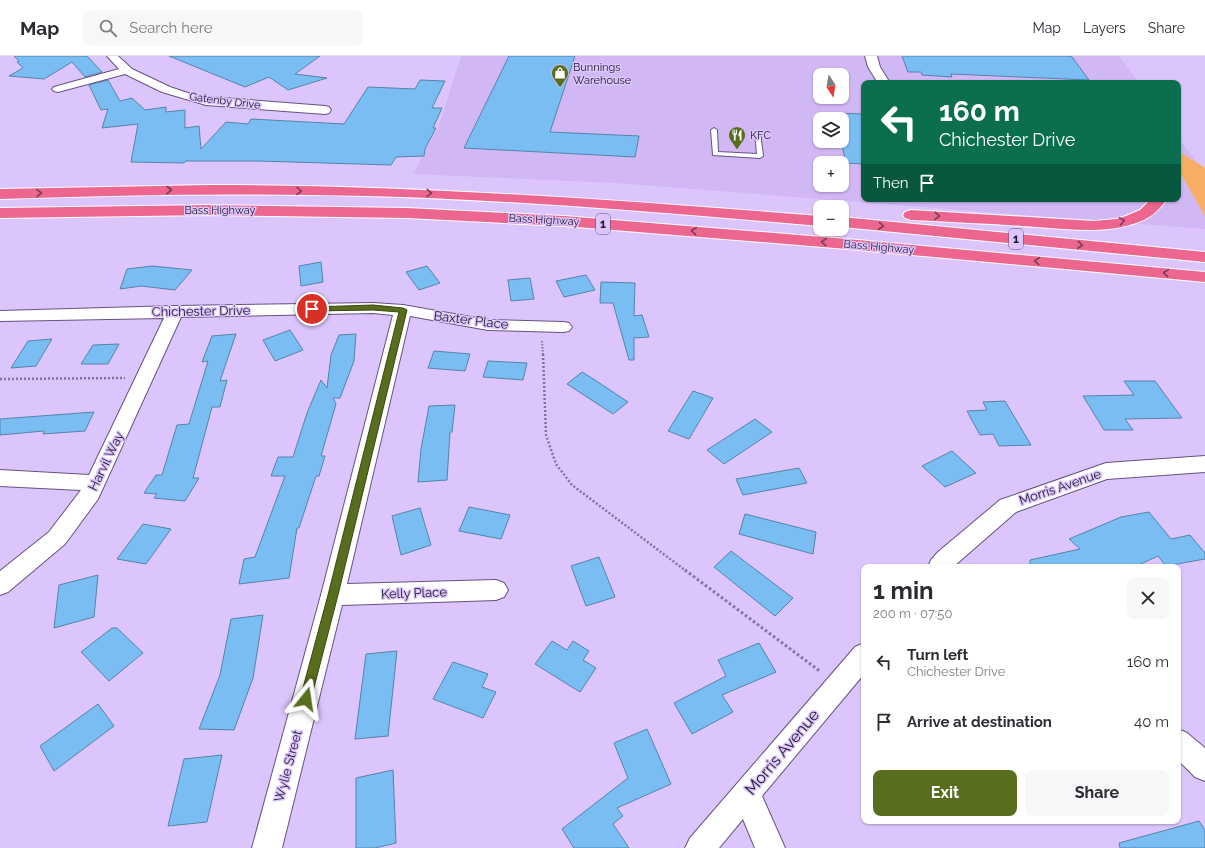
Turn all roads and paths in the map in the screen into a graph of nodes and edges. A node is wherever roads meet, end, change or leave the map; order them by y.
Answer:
1 (871, 56) edge
2 (116, 57) edge
3 (127, 70) junction
4 (882, 80) edge
5 (58, 89) dead end
6 (325, 110) dead end
7 (714, 130) dead end
8 (758, 132) dead end
9 (0, 194) edge
10 (565, 201) junction
11 (1157, 202) edge
12 (813, 208) edge
13 (849, 210) edge
14 (0, 213) edge
15 (813, 220) edge
16 (849, 223) edge
17 (1205, 257) edge
18 (1205, 277) edge
19 (403, 310) junction
20 (176, 312) junction
21 (0, 316) edge
22 (542, 326) junction
23 (563, 327) dead end
24 (145, 378) junction
25 (0, 379) edge
26 (1205, 464) edge
27 (0, 478) edge
28 (96, 483) junction
29 (947, 564) edge
30 (0, 585) edge
31 (496, 590) dead end
32 (333, 595) junction
33 (861, 658) edge
34 (838, 685) junction
35 (1181, 745) edge
36 (1205, 767) edge
37 (746, 793) junction
38 (267, 848) edge
39 (700, 848) edge
40 (770, 848) edge

1 - 4 street
2 - 3 street, Gatenby Drive
3 - 5 street
3 - 6 street, Gatenby Drive
7 - 8 lane
9 -> 10 highway, Bass Highway / 1
10 - 12 highway
10 - 15 highway, Bass Highway / 1
13 -> 11 highway
18 -> 14 highway, Bass Highway / 1
16 -> 17 highway, Bass Highway / 1
19 - 20 street, Chichester Drive
19 - 22 street, Baxter Place
19 - 32 street, Wylie Street
20 - 21 street, Chichester Drive
20 - 24 street, Harvil Way
22 - 23 street, Baxter Place
22 - 34 path
24 - 25 path
24 - 28 street, Harvil Way
26 - 29 street, Morris Avenue
27 - 28 street
28 - 30 street, Harvil Way
31 - 32 street, Kelly Place
32 - 38 street, Wylie Street
33 - 34 street, Morris Avenue
34 - 37 street, Morris Avenue
35 - 36 street
37 - 39 street, Morris Avenue
37 - 40 street

